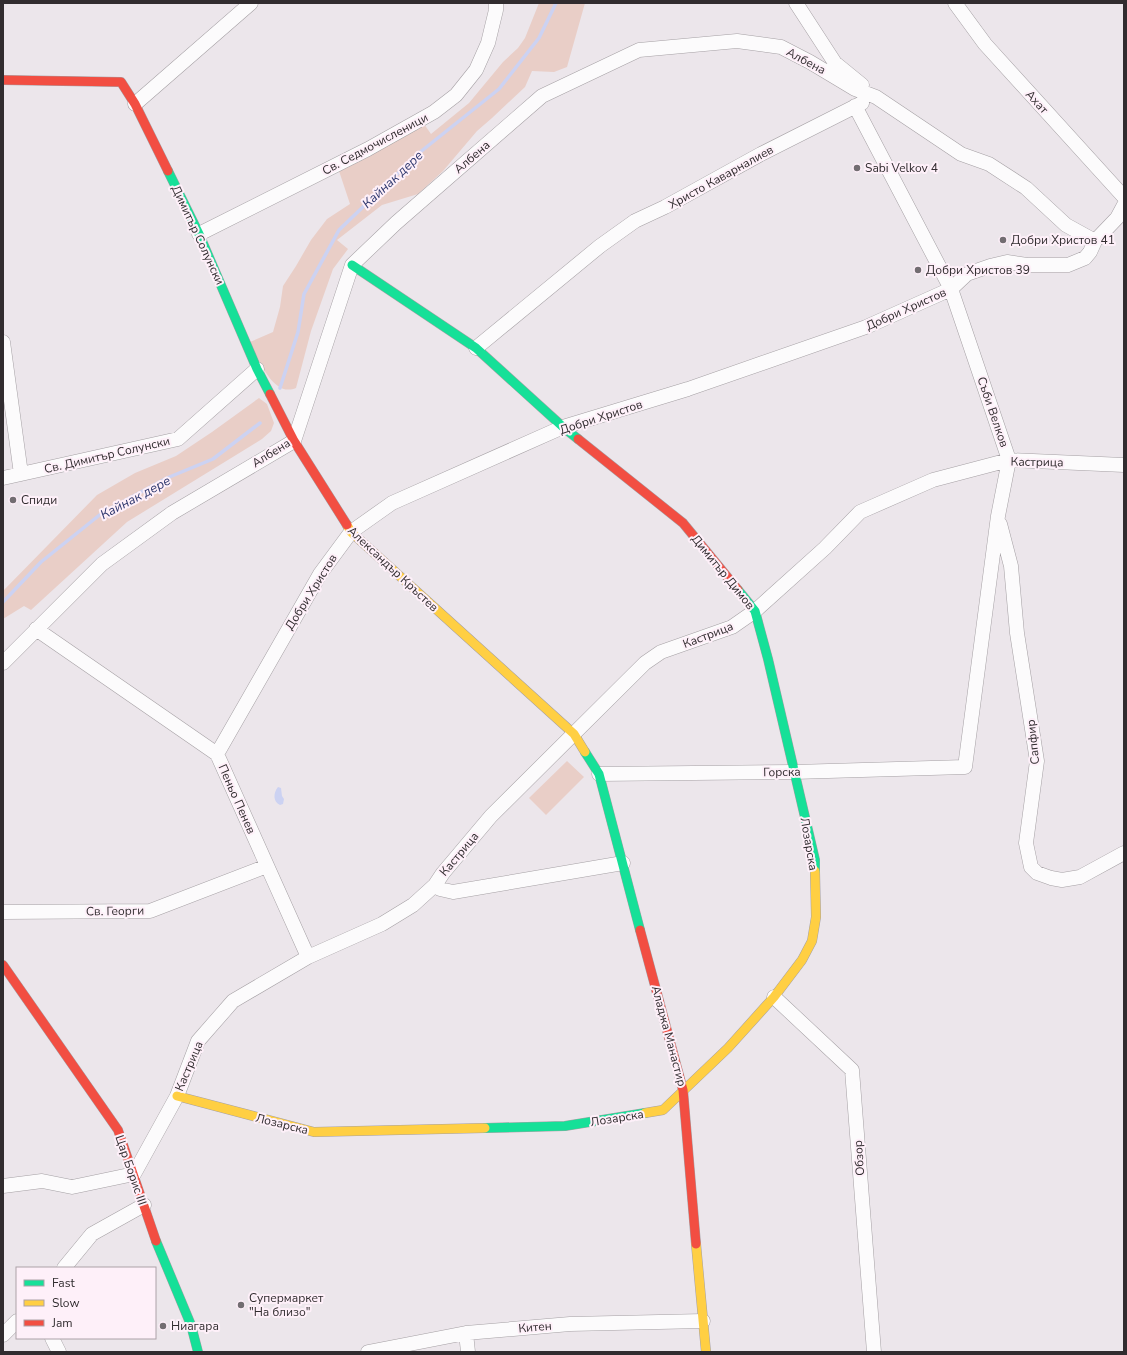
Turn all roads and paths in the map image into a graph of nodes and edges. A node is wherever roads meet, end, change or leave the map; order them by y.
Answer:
1 (251, 3) edge
2 (496, 3) edge
3 (796, 3) edge
4 (955, 3) edge
5 (3, 80) edge
6 (876, 97) junction
7 (135, 104) junction
8 (855, 106) junction
9 (1124, 197) edge
10 (1124, 205) edge
11 (1121, 221) edge
12 (199, 234) junction
13 (1095, 242) junction
14 (352, 265) junction
15 (951, 289) junction
16 (3, 342) edge
17 (476, 348) junction
18 (257, 369) junction
19 (563, 427) junction
20 (294, 441) junction
21 (1009, 460) junction
22 (1124, 465) edge
23 (22, 474) junction
24 (3, 478) edge
25 (998, 516) junction
26 (351, 532) junction
27 (755, 611) junction
28 (36, 629) junction
29 (3, 663) edge
30 (574, 734) junction
31 (217, 754) junction
32 (964, 767) joint
33 (794, 772) junction
34 (599, 774) junction
35 (1124, 853) edge
36 (623, 863) junction
37 (267, 866) junction
38 (435, 884) junction
39 (3, 912) edge
40 (308, 957) junction
41 (3, 965) edge
42 (774, 997) junction
43 (684, 1090) junction
44 (177, 1096) junction
45 (134, 1174) junction
46 (3, 1186) edge
47 (144, 1205) junction
48 (65, 1267) edge
49 (703, 1320) junction
50 (16, 1322) edge
51 (466, 1333) junction
52 (3, 1335) edge
53 (52, 1339) edge
54 (59, 1352) edge
55 (198, 1352) edge
56 (368, 1352) edge
57 (468, 1352) edge
58 (706, 1352) edge
59 (874, 1352) edge

1 - 7 street
2 - 12 street, Св. Седмочисленици
3 - 6 street
4 - 9 street, Ахат
5 - 7 street, Димитър Солунски
6 - 8 street, Христо Каварналиев
6 - 13 street, Албена
6 - 14 street, Албена
7 - 12 street, Димитър Солунски
8 - 15 street, Съби Велков
8 - 17 street, Христо Каварналиев
10 - 11 street, Добри Христов
11 - 13 street, Добри Христов
12 - 18 street, Димитър Солунски
13 - 15 street, Добри Христов
14 - 17 street, Димитър Димов
14 - 20 street, Албена
15 - 19 street, Добри Христов
15 - 21 street, Съби Велков
16 - 23 street
17 - 19 street, Димитър Димов
18 - 20 street, Александър Кръстев
18 - 23 street, Св. Димитър Солунски
19 - 26 street, Добри Христов
19 - 27 street, Димитър Димов
20 - 26 street, Александър Кръстев
20 - 28 street, Албена
21 - 22 street, Кастрица
21 - 25 street, Съби Велков
21 - 27 street, Кастрица
23 - 24 street, Св. Димитър Солунски
25 - 32 street, Съби Велков
25 - 35 street, Сапфир
26 - 30 street, Александър Кръстев
26 - 31 street, Добри Христов
27 - 30 street, Кастрица
27 - 33 street, Димитър Димов
28 - 29 street, Албена
28 - 31 street, Пеньо Пенев
30 - 34 street, Аладжа Манастир
30 - 38 street, Кастрица
31 - 37 street, Пеньо Пенев
32 - 33 street, Горска
33 - 34 street, Горска
33 - 42 street, Лозарска
34 - 36 street, Аладжа Манастир
36 - 38 street, Кастрица
36 - 43 street, Аладжа Манастир
37 - 39 street, Св. Георги
37 - 40 street, Пеньо Пенев
38 - 40 street, Кастрица
40 - 44 street, Кастрица
41 - 45 street, Цар Борис III
42 - 43 street, Лозарска
42 - 59 street, Обзор
43 - 44 street, Лозарска
43 - 49 street, Аладжа Манастир
44 - 45 street, Кастрица
45 - 46 street
45 - 47 street, Цар Борис III
47 - 48 street
47 - 55 street, Цар Борис III
49 - 51 street, Китен
49 - 58 street, Аладжа Манастир
50 - 52 street
51 - 56 street, Китен
51 - 57 street
53 - 54 street

